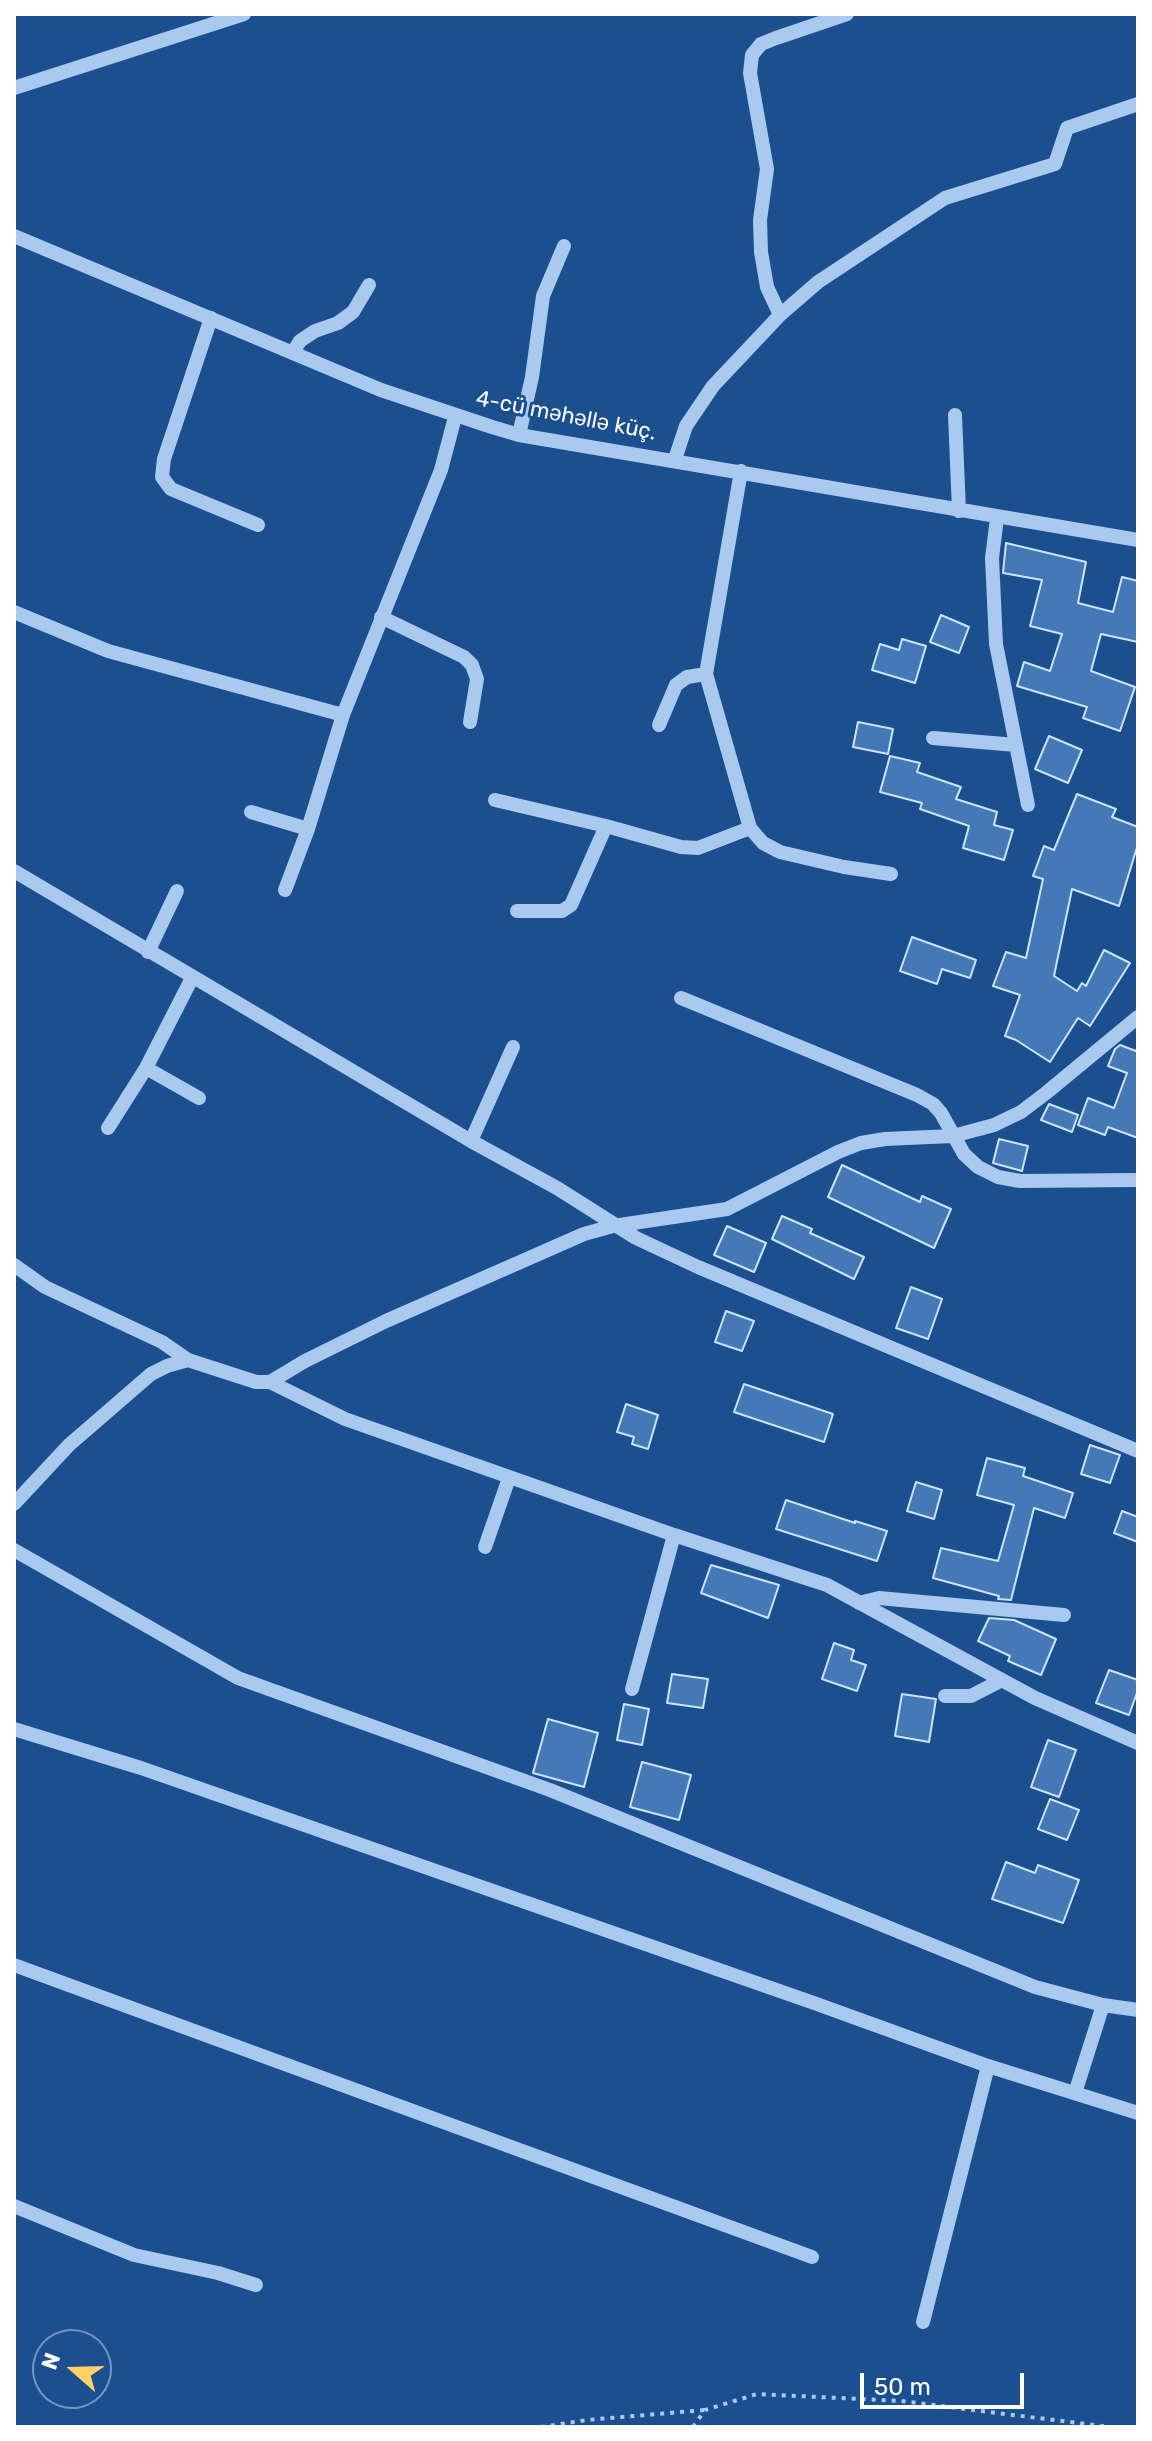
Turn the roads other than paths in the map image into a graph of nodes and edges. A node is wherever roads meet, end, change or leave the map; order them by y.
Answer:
1 (244, 14) edge
2 (847, 14) edge
3 (14, 88) edge
4 (1138, 104) edge
5 (14, 236) edge
6 (564, 246) dead end
7 (369, 285) dead end
8 (780, 315) junction
9 (211, 318) junction
10 (293, 352) junction
11 (955, 415) dead end
12 (455, 417) junction
13 (519, 435) junction
14 (675, 459) junction
15 (741, 471) junction
16 (959, 511) junction
17 (997, 518) junction
18 (258, 525) dead end
19 (1138, 540) edge
20 (14, 612) edge
21 (381, 617) junction
22 (706, 674) junction
23 (343, 715) junction
24 (470, 722) dead end
25 (659, 725) dead end
26 (933, 738) dead end
27 (1016, 745) junction
28 (495, 800) dead end
29 (1028, 805) dead end
30 (251, 812) dead end
31 (606, 826) junction
32 (750, 828) junction
33 (308, 829) junction
34 (14, 871) edge
35 (891, 874) dead end
36 (285, 890) dead end
37 (177, 891) dead end
38 (517, 911) dead end
39 (148, 952) junction
40 (192, 978) junction
41 (681, 998) dead end
42 (1138, 1017) edge
43 (513, 1047) dead end
44 (146, 1068) junction
45 (199, 1098) dead end
46 (108, 1128) dead end
47 (953, 1136) junction
48 (471, 1141) junction
49 (1138, 1180) edge
50 (613, 1226) junction
51 (14, 1265) edge
52 (188, 1360) junction
53 (270, 1382) junction
54 (1138, 1451) edge
55 (509, 1478) junction
56 (14, 1504) edge
57 (674, 1535) junction
58 (485, 1547) dead end
59 (14, 1550) edge
60 (859, 1603) junction
61 (1064, 1615) dead end
62 (1002, 1680) junction
63 (632, 1689) dead end
64 (945, 1696) dead end
65 (14, 1729) edge
66 (1138, 1743) edge
67 (14, 1965) edge
68 (1103, 2005) junction
69 (1138, 2010) edge
70 (988, 2066) junction
71 (1075, 2093) junction
72 (1138, 2113) edge
73 (14, 2206) edge
74 (812, 2257) dead end
75 (256, 2285) dead end
76 (923, 2322) dead end

1 - 3 street
2 - 8 street
4 - 8 street
5 - 9 street, 4-cü məhəllə küç.
6 - 13 street
7 - 10 street
8 - 14 street
9 - 10 street, 4-cü məhəllə küç.
9 - 18 street
10 - 12 street, 4-cü məhəllə küç.
11 - 16 street
12 - 13 street, 4-cü məhəllə küç.
12 - 21 street
13 - 14 street, 4-cü məhəllə küç.
14 - 15 street, 4-cü məhəllə küç.
15 - 16 street, 4-cü məhəllə küç.
15 - 22 street
16 - 17 street, 4-cü məhəllə küç.
17 - 19 street, 4-cü məhəllə küç.
17 - 27 street
20 - 23 street
21 - 23 street
21 - 24 street
22 - 25 street
22 - 32 street
23 - 33 street
26 - 27 street
27 - 29 street
28 - 31 street
30 - 33 street
31 - 32 street
31 - 38 street
32 - 35 street
33 - 36 street
34 - 39 street
37 - 39 street
39 - 40 street
40 - 44 street
40 - 48 street
41 - 47 street
42 - 47 street
43 - 48 street
44 - 45 street
44 - 46 street
47 - 49 street
47 - 50 street
48 - 50 street
50 - 53 street
50 - 54 street
51 - 52 street
52 - 53 street
52 - 56 street
53 - 55 street
55 - 57 street
55 - 58 street
57 - 60 street
57 - 63 street
59 - 68 street
60 - 61 street
60 - 62 street
62 - 64 street
62 - 66 street
65 - 70 street
67 - 74 street
68 - 69 street
68 - 71 street
70 - 71 street
70 - 76 street
71 - 72 street
73 - 75 street

